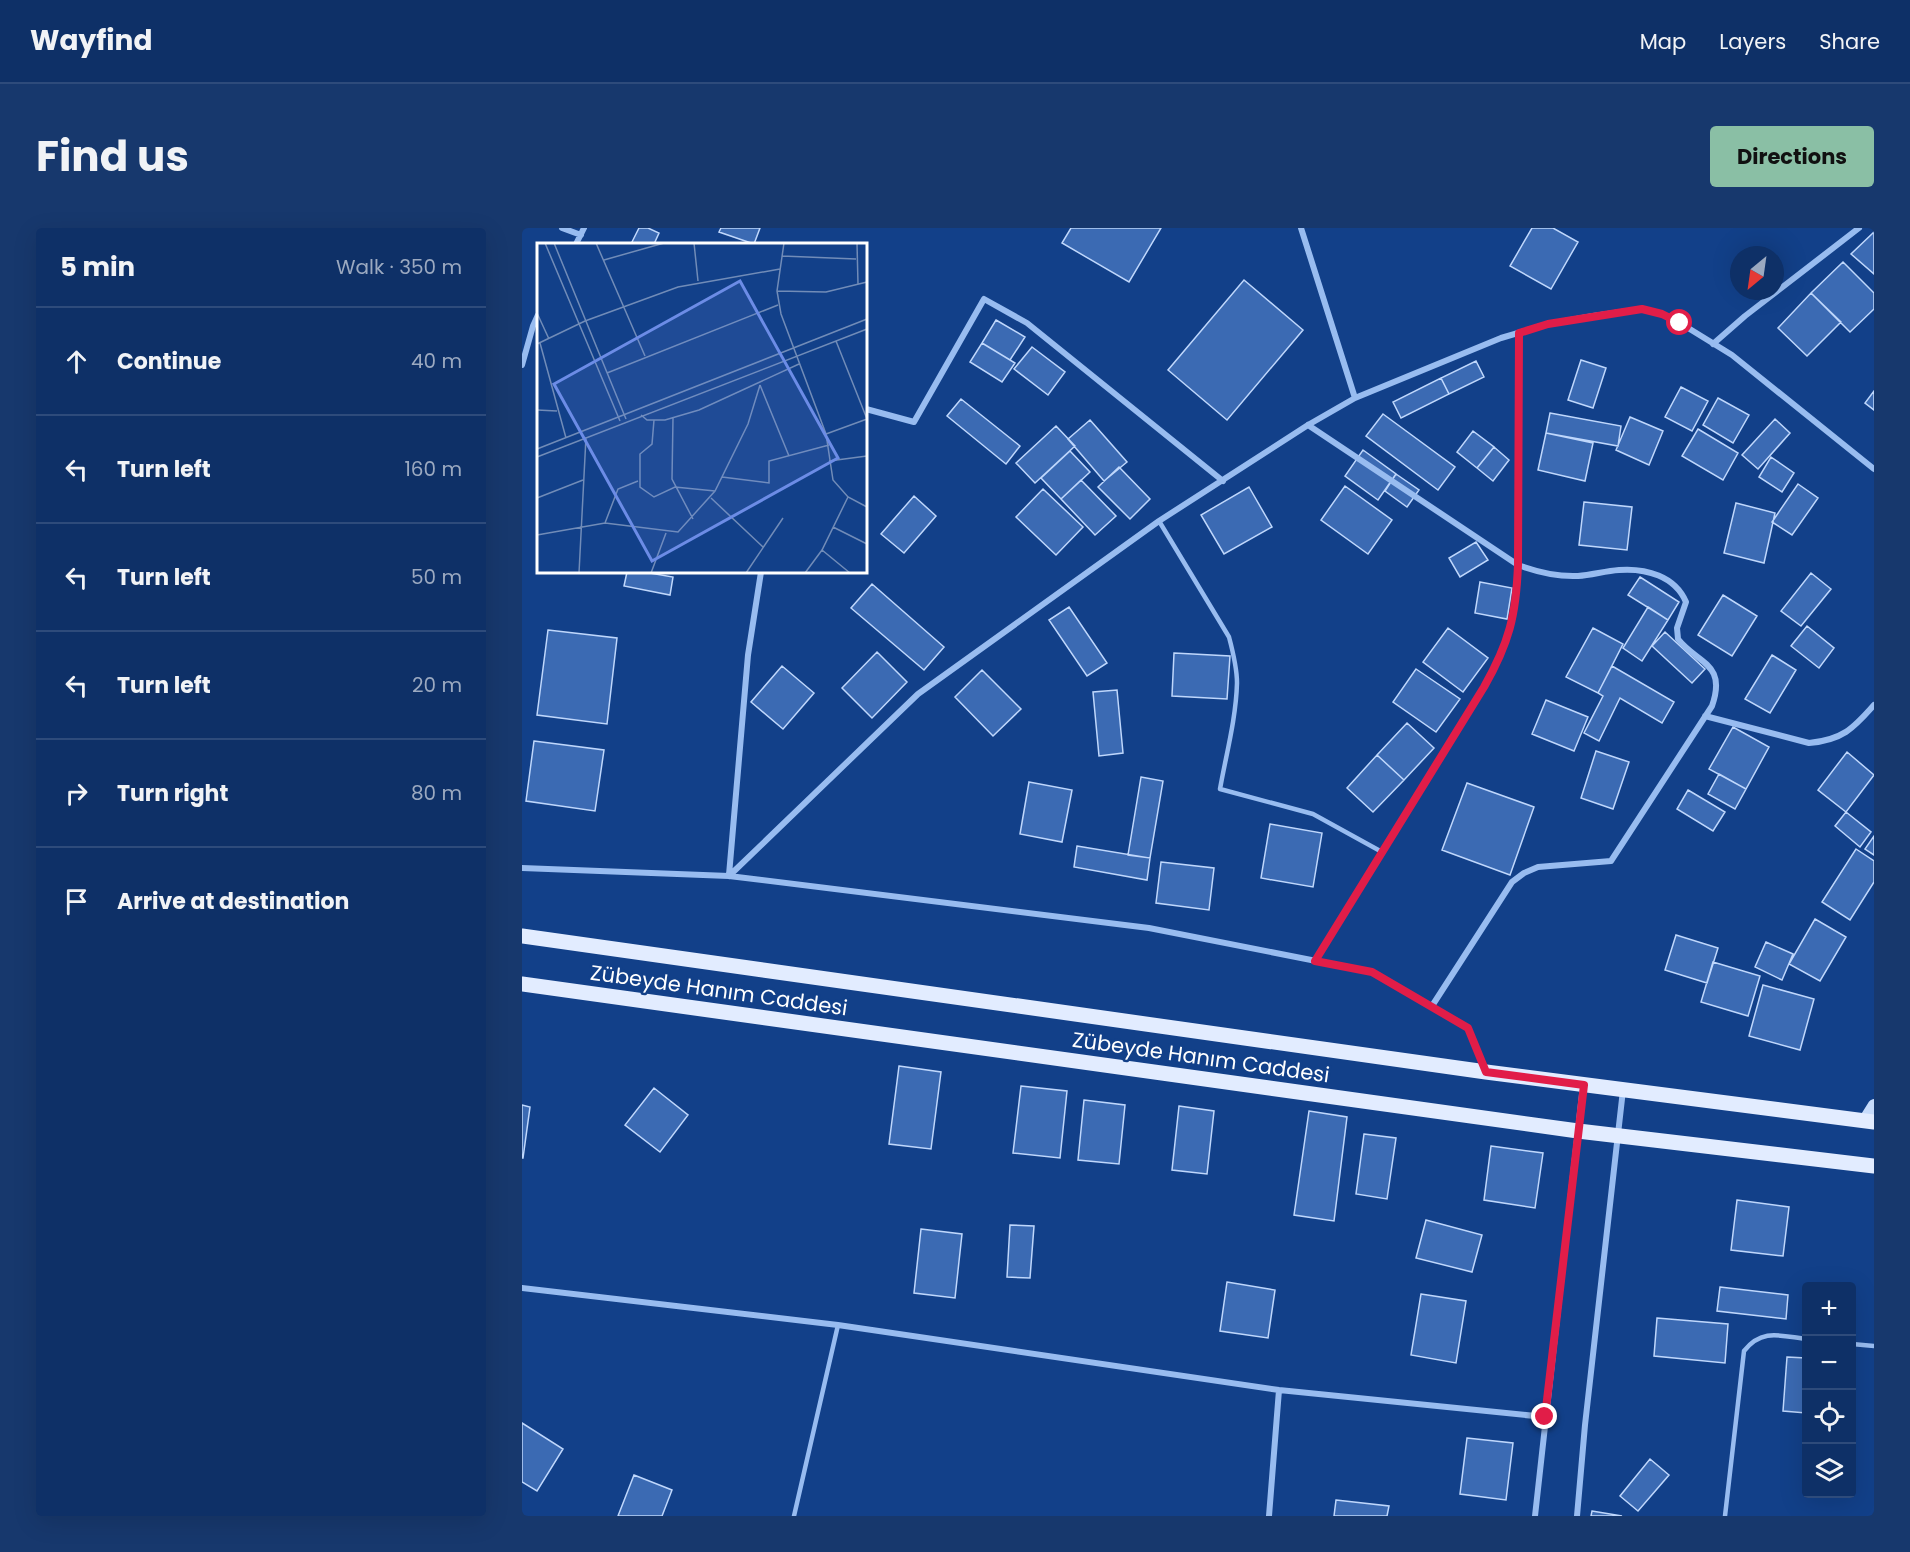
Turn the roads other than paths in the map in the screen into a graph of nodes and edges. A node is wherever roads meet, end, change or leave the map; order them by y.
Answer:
1 (562, 228) edge
2 (584, 228) edge
3 (1301, 228) edge
4 (1859, 228) edge
5 (581, 235) junction
6 (577, 243) edge
7 (536, 326) edge
8 (1519, 333) junction
9 (1713, 344) junction
10 (522, 365) edge
11 (1355, 398) junction
12 (867, 409) edge
13 (1308, 425) junction
14 (1874, 468) edge
15 (1223, 481) junction
16 (1159, 521) junction
17 (1518, 565) junction
18 (761, 573) edge
19 (1874, 705) edge
20 (1705, 716) junction
21 (1382, 852) junction
22 (522, 868) edge
23 (729, 876) junction
24 (522, 936) edge
25 (1315, 961) junction
26 (522, 984) edge
27 (1432, 1006) junction
28 (1486, 1072) junction
29 (1584, 1085) junction
30 (1623, 1090) junction
31 (1874, 1105) edge
32 (1869, 1122) edge
33 (1578, 1131) junction
34 (1618, 1136) junction
35 (1874, 1166) edge
36 (522, 1288) edge
37 (838, 1324) junction
38 (1802, 1339) edge
39 (1856, 1344) edge
40 (1874, 1346) edge
41 (1279, 1390) junction
42 (1545, 1417) junction
43 (794, 1516) edge
44 (1269, 1516) edge
45 (1535, 1516) edge
46 (1577, 1516) edge
47 (1725, 1516) edge

1 - 5 street
2 - 5 street
3 - 11 street
4 - 9 street
5 - 6 street
7 - 10 street
8 - 9 street
8 - 11 street
8 - 17 street
9 - 14 street
11 - 13 street
12 - 15 street
13 - 15 street
13 - 17 street
15 - 16 street
16 - 21 lane
16 - 23 street
17 - 20 street
17 - 21 street
18 - 23 street
19 - 20 street
20 - 27 street
21 - 25 street
22 - 23 street
23 - 25 street
24 - 28 main road
25 - 27 street
26 - 33 main road, Zübeyde Hanım Caddesi
27 - 28 street
28 - 29 main road
29 - 30 main road
29 - 33 street
30 - 32 main road
30 - 34 street
31 - 32 street
33 - 34 main road, Zübeyde Hanım Caddesi
33 - 42 street
34 - 35 main road, Zübeyde Hanım Caddesi
34 - 46 street
36 - 37 street
37 - 41 street
37 - 43 lane
38 - 47 lane
39 - 40 lane
41 - 42 street
41 - 44 street
42 - 45 street

